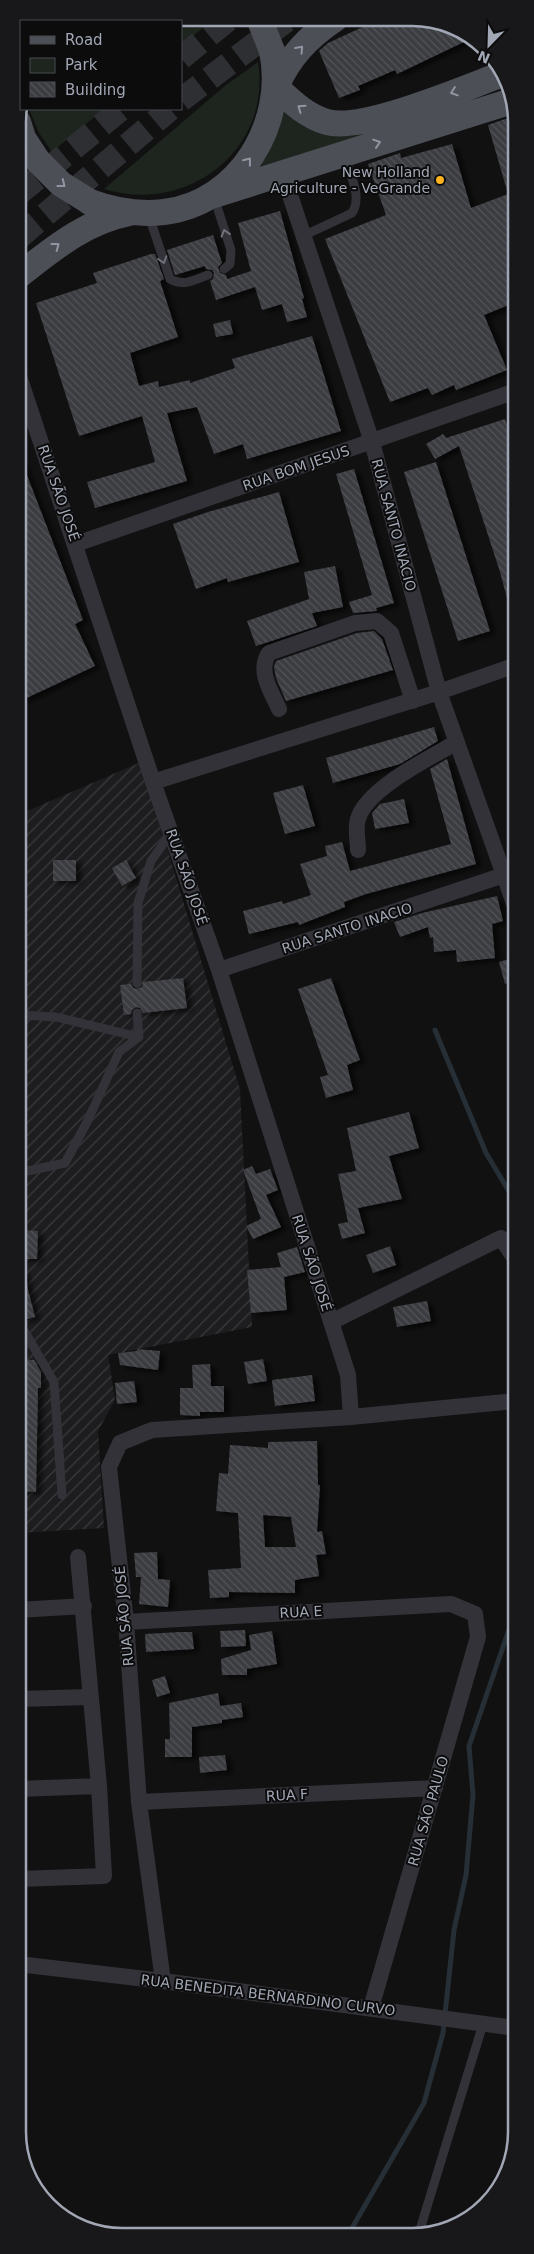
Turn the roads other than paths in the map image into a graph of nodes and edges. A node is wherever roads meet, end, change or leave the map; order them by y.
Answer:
1 (263, 26) edge
2 (326, 26) edge
3 (496, 77) edge
4 (276, 87) junction
5 (505, 103) edge
6 (26, 143) edge
7 (344, 154) junction
8 (283, 174) junction
9 (214, 195) junction
10 (139, 213) junction
11 (303, 236) junction
12 (224, 269) dead end
13 (26, 270) edge
14 (208, 275) dead end
15 (508, 394) edge
16 (26, 397) edge
17 (372, 442) junction
18 (76, 544) junction
19 (508, 668) edge
20 (439, 692) junction
21 (413, 700) junction
22 (278, 709) dead end
23 (457, 742) junction
24 (153, 782) junction
25 (171, 833) junction
26 (358, 850) dead end
27 (508, 868) edge
28 (508, 874) edge
29 (220, 970) junction
30 (137, 983) dead end
31 (138, 1013) dead end
32 (26, 1016) edge
33 (139, 1038) junction
34 (26, 1171) edge
35 (508, 1248) edge
36 (331, 1322) junction
37 (26, 1334) edge
38 (508, 1402) edge
39 (351, 1417) junction
40 (62, 1495) dead end
41 (78, 1556) dead end
42 (84, 1606) junction
43 (26, 1610) edge
44 (474, 1614) joint
45 (126, 1622) junction
46 (91, 1697) junction
47 (26, 1699) edge
48 (99, 1786) junction
49 (435, 1788) junction
50 (26, 1789) edge
51 (139, 1802) junction
52 (26, 1879) edge
53 (26, 1965) edge
54 (163, 1981) junction
55 (371, 2008) junction
56 (483, 2024) junction
57 (508, 2027) edge
58 (421, 2227) edge

1 - 4 main road, bridge
4 -> 2 main road
3 -> 4 main road
9 -> 4 main road
7 -> 5 main road
6 -> 10 main road, bridge
7 - 8 main road
7 - 11 lane
8 - 9 main road
8 - 11 street, RUA SANTO INACIO
9 - 10 main road
12 -> 9 lane
13 -> 10 main road
10 -> 14 lane
11 - 17 street, RUA SANTO INACIO
15 - 17 street, RUA BOM JESUS
16 - 18 street, RUA SÃO JOSÉ
17 - 18 street, RUA BOM JESUS
17 - 20 street, RUA SANTO INACIO
18 - 24 street, RUA SÃO JOSÉ
19 - 20 street
20 - 21 street
20 - 23 street, RUA SANTO INACIO
21 - 22 street
21 - 24 street
23 - 26 street
23 - 27 street, RUA SANTO INACIO
24 - 25 street, RUA SÃO JOSÉ
25 - 29 street, RUA SÃO JOSÉ
25 - 30 lane
28 - 29 street, RUA SANTO INACIO
29 - 36 street, RUA SÃO JOSÉ
31 - 33 lane
32 - 33 lane
33 - 34 lane
35 - 36 street
36 - 39 street, RUA SÃO JOSÉ
37 - 40 lane
38 - 39 street
39 - 45 street, RUA SÃO JOSÉ
41 - 42 street
42 - 43 street
42 - 46 street
44 - 45 street, RUA E
44 - 49 street, RUA SÃO PAULO
45 - 51 street, RUA SÃO JOSÉ
46 - 47 street
46 - 48 street
48 - 50 street
48 - 52 street
49 - 51 street, RUA F
49 - 55 street, RUA SÃO PAULO
51 - 54 street, RUA SÃO JOSÉ
53 - 54 street, RUA BENEDITA BERNARDINO CURVO
54 - 55 street, RUA BENEDITA BERNARDINO CURVO
55 - 56 street, RUA BENEDITA BERNARDINO CURVO
56 - 57 street, RUA BENEDITA BERNARDINO CURVO
56 - 58 lane

